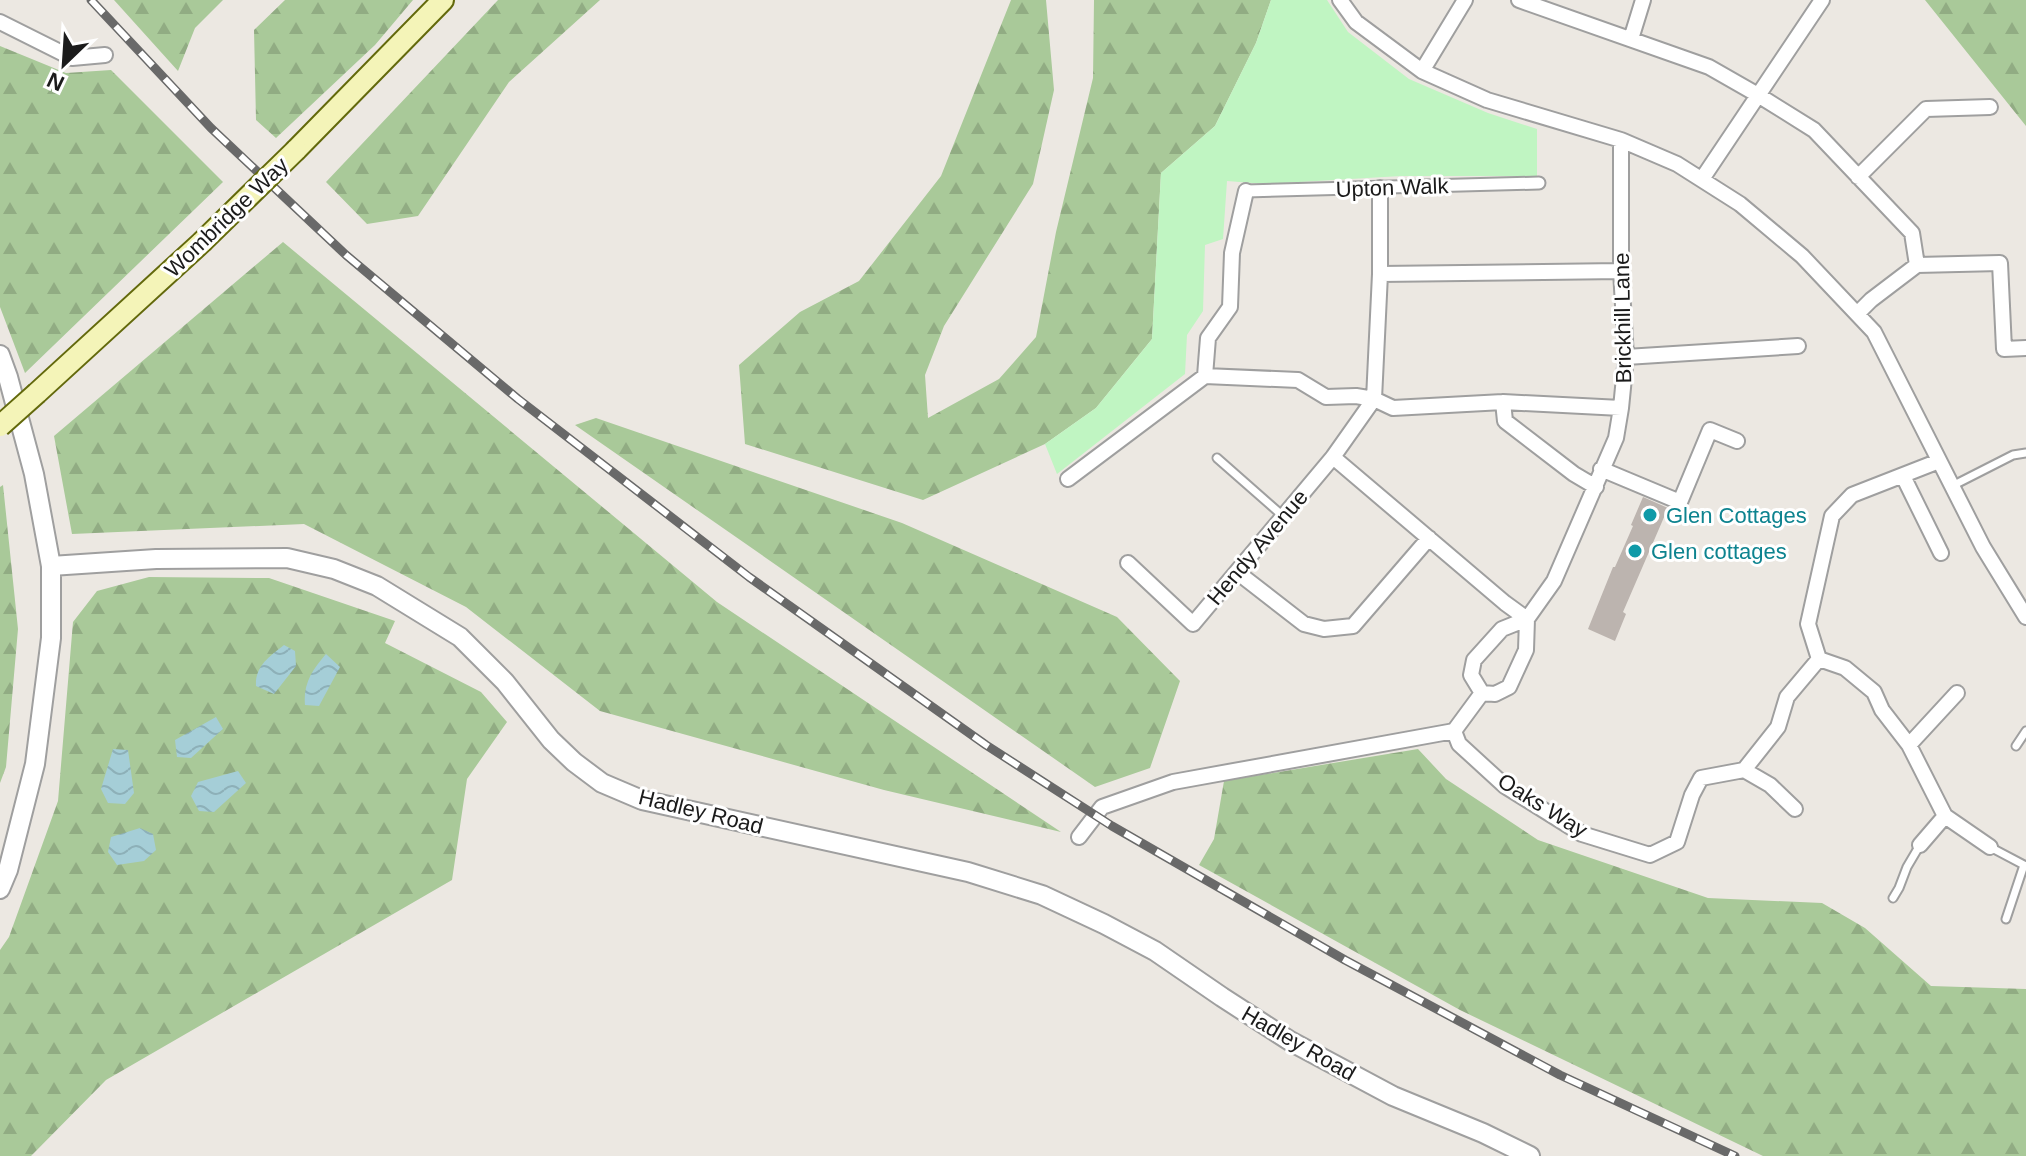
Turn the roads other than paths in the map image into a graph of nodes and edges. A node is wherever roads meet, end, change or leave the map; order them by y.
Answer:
1 (443, 0) edge
2 (1340, 0) edge
3 (1465, 0) edge
4 (1519, 0) edge
5 (1643, 0) edge
6 (1822, 0) edge
7 (0, 22) edge
8 (1631, 39) junction
9 (105, 55) dead end
10 (1422, 71) junction
11 (1758, 95) junction
12 (1990, 107) dead end
13 (1621, 140) junction
14 (1858, 177) junction
15 (1702, 179) junction
16 (1539, 183) dead end
17 (1380, 188) junction
18 (1246, 191) joint
19 (1917, 265) junction
20 (1621, 271) junction
21 (1380, 274) junction
22 (1857, 314) junction
23 (1798, 346) dead end
24 (2026, 348) edge
25 (0, 355) edge
26 (1626, 357) junction
27 (1205, 376) junction
28 (1374, 399) junction
29 (1503, 402) junction
30 (1621, 408) junction
31 (0, 426) edge
32 (1737, 441) dead end
33 (2026, 453) edge
34 (1333, 457) junction
35 (1217, 458) dead end
36 (1939, 461) junction
37 (1601, 469) junction
38 (1903, 476) junction
39 (1068, 479) dead end
40 (1952, 486) junction
41 (1596, 487) junction
42 (1283, 516) junction
43 (1429, 538) junction
44 (1941, 553) dead end
45 (1128, 563) dead end
46 (51, 566) junction
47 (1237, 572) junction
48 (2026, 617) edge
49 (1527, 619) junction
50 (1819, 659) junction
51 (1482, 693) junction
52 (1957, 693) dead end
53 (1454, 731) junction
54 (2026, 731) edge
55 (1909, 745) junction
56 (2016, 746) dead end
57 (1744, 770) junction
58 (1795, 809) dead end
59 (1945, 816) junction
60 (1079, 837) dead end
61 (1920, 845) joint
62 (1990, 847) joint
63 (0, 889) edge
64 (1893, 898) dead end
65 (2006, 919) dead end
66 (1530, 1156) edge

1 - 31 main road, Wombridge Way, bridge
2 - 10 street
3 - 10 street
4 - 8 street
5 - 8 street
6 - 11 street
7 - 9 street
8 - 11 street
10 - 13 street
11 - 14 street
11 - 15 street
12 - 14 street
13 - 15 street
13 - 20 street, Brickhill Lane
14 - 19 street
15 - 22 street
16 - 17 street, Upton Walk
17 - 18 street, Upton Walk
17 - 21 street
18 - 27 street
19 - 22 street
19 - 24 street
20 - 21 street
20 - 26 street, Brickhill Lane
21 - 28 street
22 - 36 street
23 - 26 street
25 - 46 street
26 - 30 street, Brickhill Lane
27 - 28 street
27 - 39 street
28 - 29 street
28 - 34 street, Hendy Avenue
29 - 30 street
29 - 41 street
30 - 37 street, Brickhill Lane
32 - 37 street
33 - 40 lane
34 - 42 street, Hendy Avenue
34 - 43 street
35 - 42 lane
36 - 38 street
36 - 40 street
37 - 41 street, Brickhill Lane
38 - 44 street
38 - 50 street
40 - 48 street
41 - 49 street, Brickhill Lane
42 - 47 street, Hendy Avenue
43 - 47 street
43 - 49 street
45 - 47 street, Hendy Avenue
46 - 63 street
46 - 66 street, Hadley Road
49 - 51 street, Brickhill Lane
49 - 51 street, Brickhill Lane
50 - 55 street
50 - 57 street
51 - 53 street, Brickhill Lane
52 - 55 street
53 - 57 street, Oaks Way
53 - 60 street
54 - 56 lane
55 - 59 street
57 - 58 street
59 - 61 street
59 - 62 street
61 - 64 lane
62 - 65 lane

